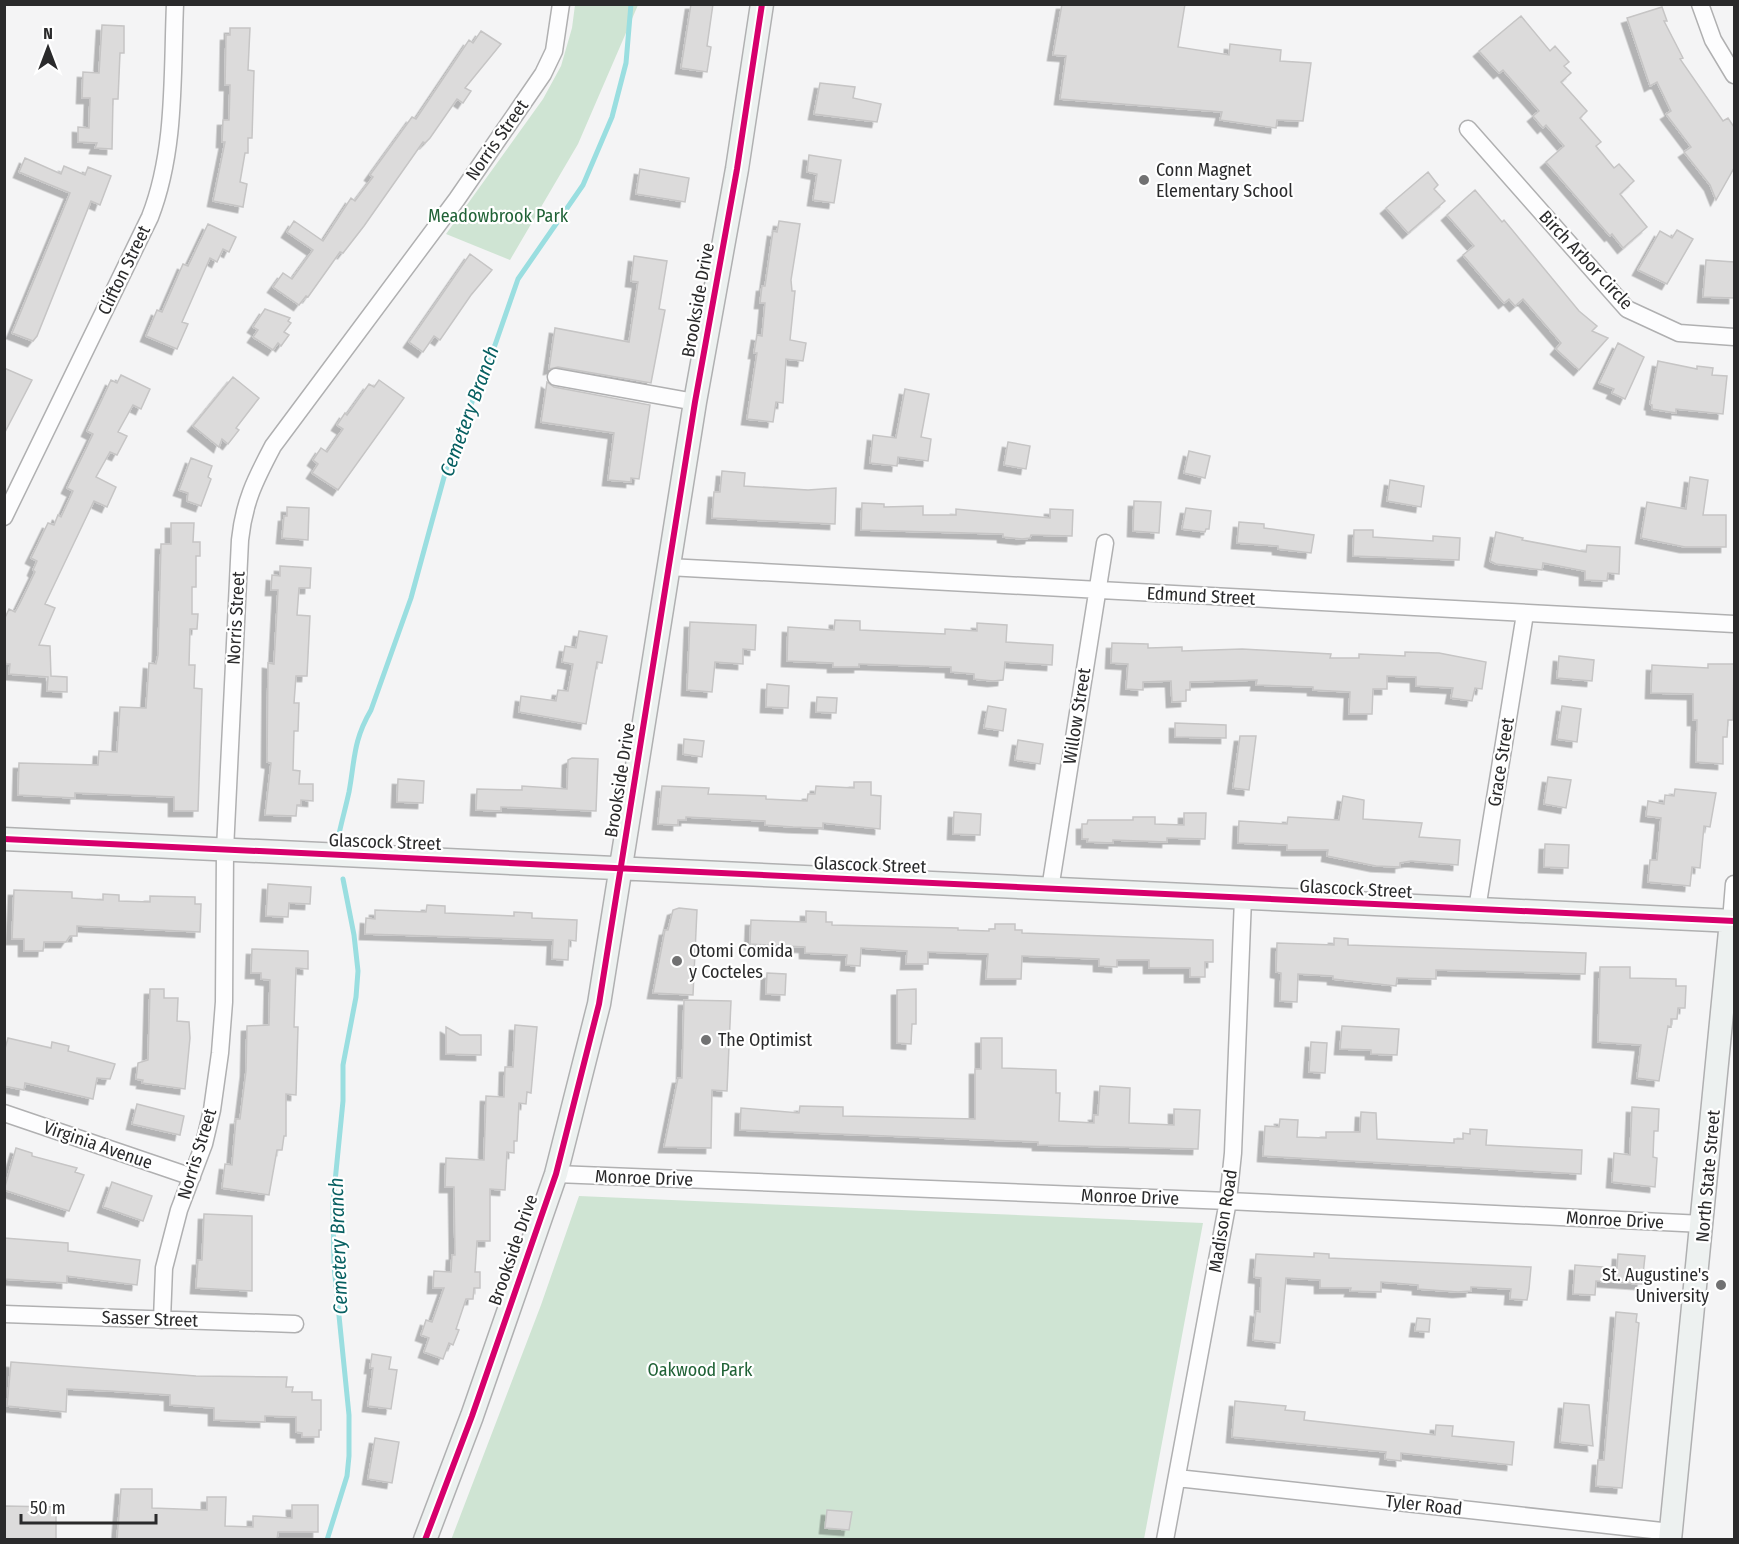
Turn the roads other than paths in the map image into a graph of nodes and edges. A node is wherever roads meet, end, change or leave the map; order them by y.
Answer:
1 (175, 4) edge
2 (561, 4) edge
3 (762, 4) edge
4 (1700, 4) edge
5 (1734, 75) edge
6 (1468, 129) dead end
7 (1734, 337) edge
8 (556, 377) dead end
9 (695, 402) junction
10 (4, 517) edge
11 (1105, 543) dead end
12 (668, 567) junction
13 (1098, 590) junction
14 (1525, 614) junction
15 (1734, 624) edge
16 (4, 839) edge
17 (225, 850) junction
18 (621, 869) junction
19 (1734, 885) edge
20 (1050, 889) junction
21 (1244, 898) junction
22 (1477, 909) junction
23 (1733, 921) edge
24 (4, 1113) edge
25 (556, 1174) junction
26 (192, 1177) junction
27 (1228, 1201) junction
28 (1703, 1224) junction
29 (4, 1314) edge
30 (162, 1320) junction
31 (295, 1324) dead end
32 (1177, 1478) junction
33 (1671, 1535) edge
34 (425, 1539) edge
35 (1165, 1539) edge

1 - 10 street, Clifton Street
2 - 17 street, Norris Street
3 - 9 street, Brookside Drive
4 - 5 street
6 - 7 street, Birch Arbor Circle
8 - 9 street
9 - 12 street, Brookside Drive
11 - 13 street, Willow Street
12 - 13 street, Edmund Street
12 - 18 street, Brookside Drive
13 - 14 street, Edmund Street
13 - 20 street, Willow Street
14 - 15 street, Edmund Street
14 - 22 street, Grace Street
16 - 17 street, Glascock Street
17 - 18 street, Glascock Street
17 - 26 street, Norris Street
18 - 20 street, Glascock Street
18 - 25 street, Brookside Drive
19 - 23 street, North State Street
20 - 21 street, Glascock Street
21 - 22 street, Glascock Street
21 - 27 street, Madison Road
22 - 23 street, Glascock Street
23 - 28 street, North State Street
24 - 26 street, Virginia Avenue
25 - 27 street, Monroe Drive
25 - 34 street, Brookside Drive
26 - 30 street, Norris Street
27 - 28 street, Monroe Drive
27 - 32 street, Madison Road
28 - 33 street, North State Street
29 - 30 street, Sasser Street
30 - 31 street, Sasser Street
32 - 33 street, Tyler Road
32 - 35 street, Madison Road

